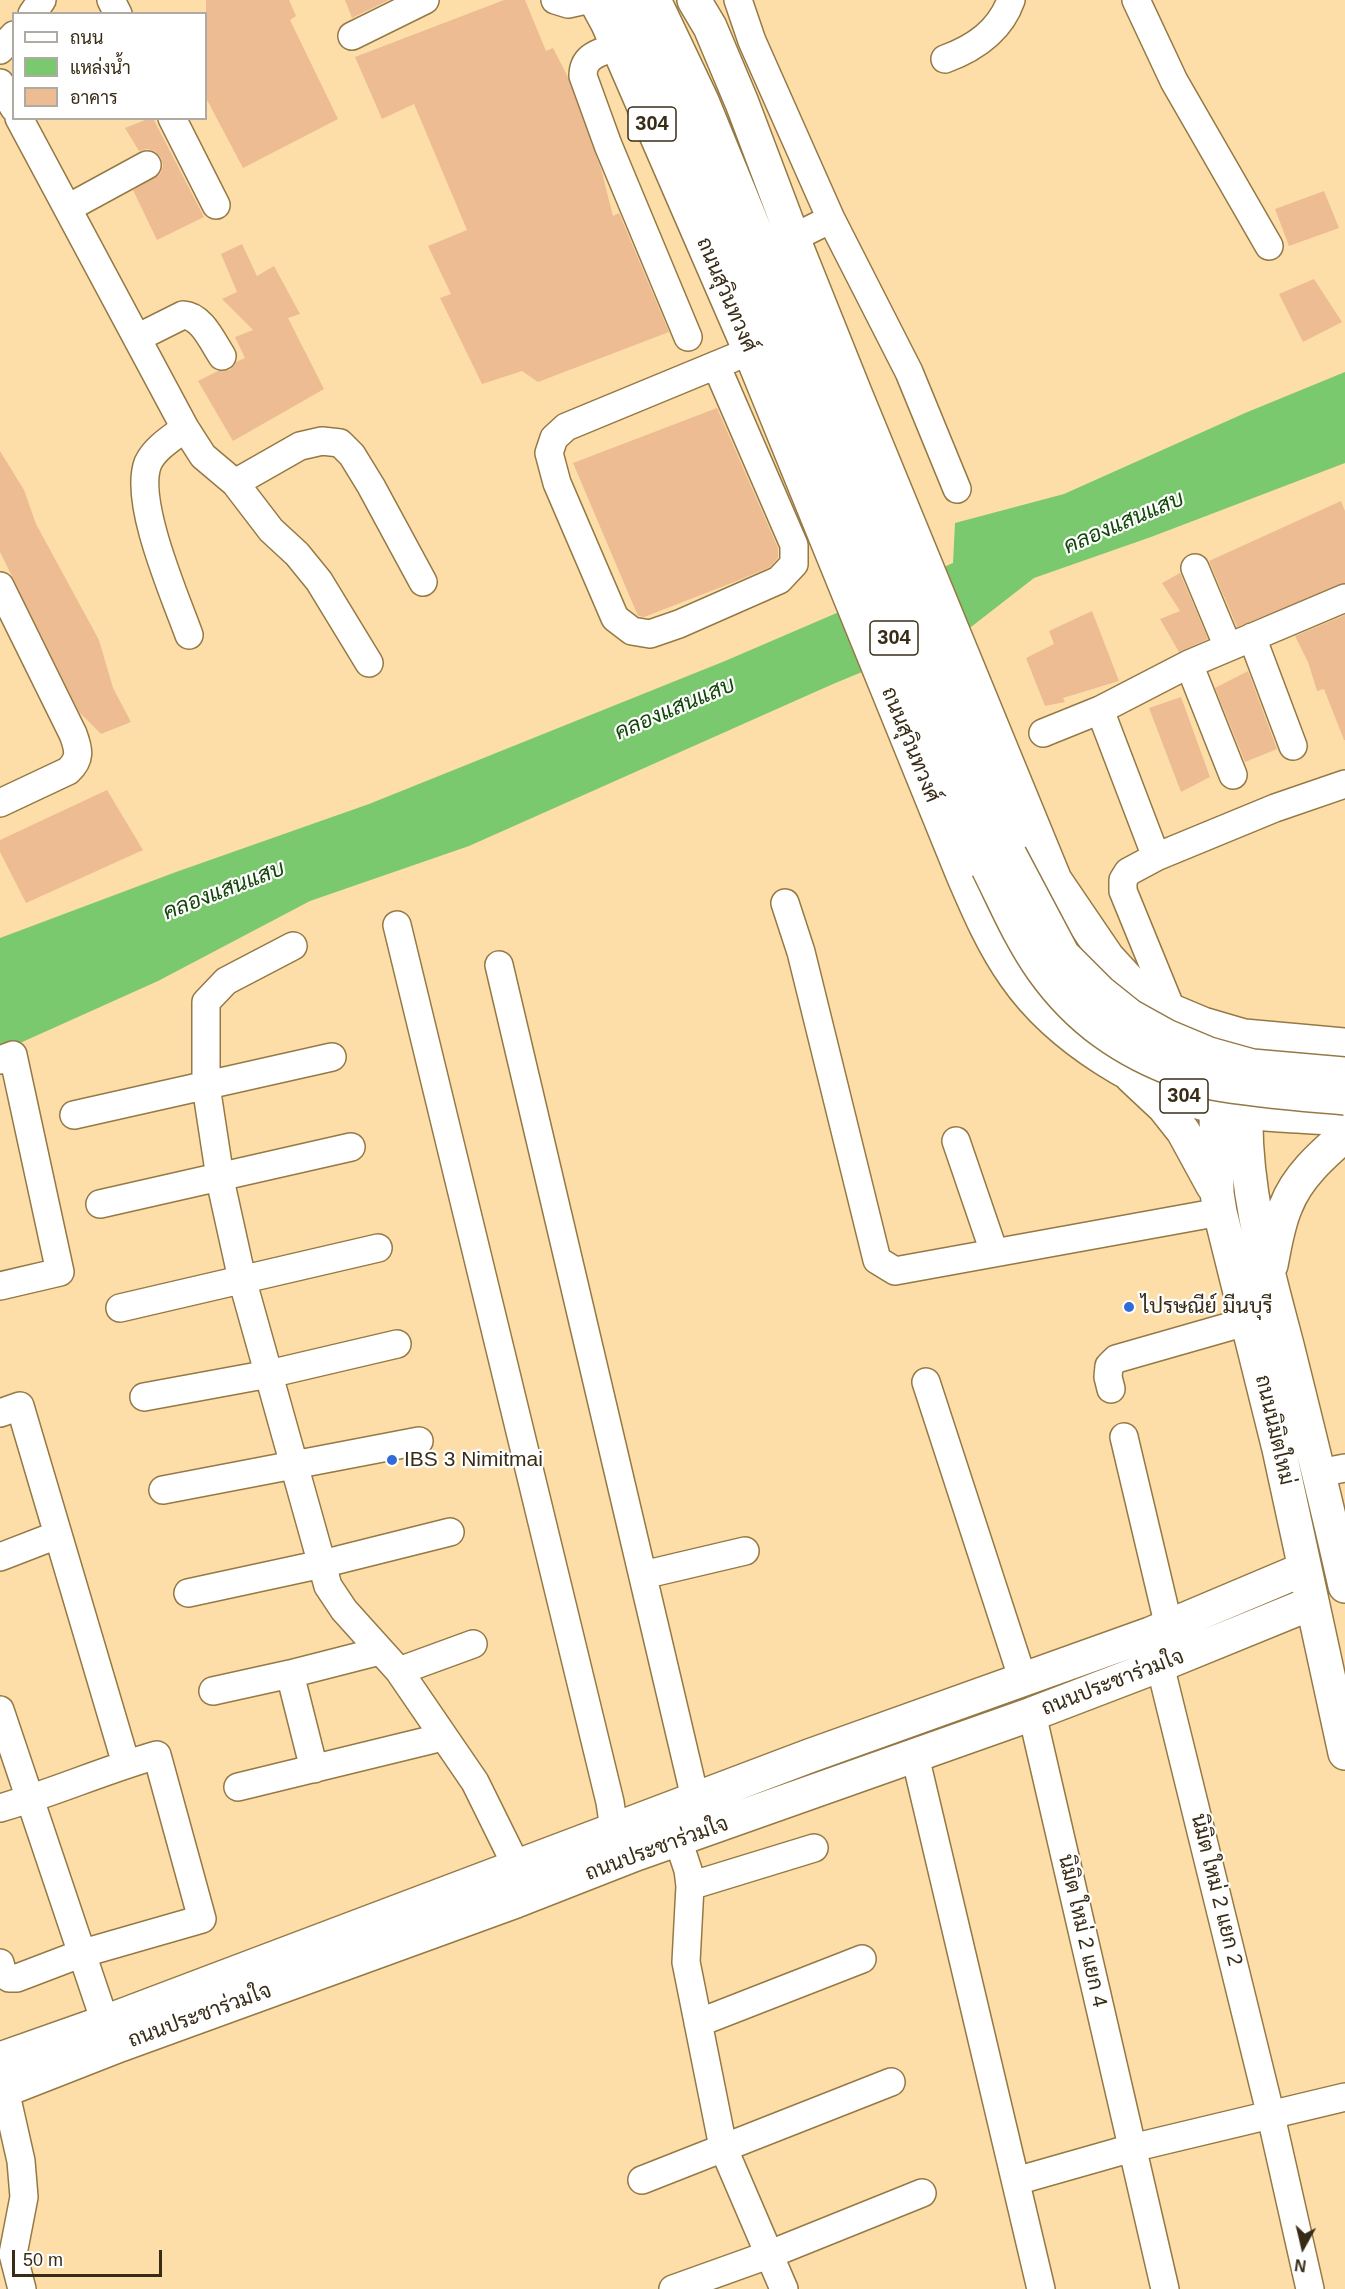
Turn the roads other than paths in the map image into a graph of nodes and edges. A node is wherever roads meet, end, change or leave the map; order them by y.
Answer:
1 (425, 0) edge
2 (555, 0) edge
3 (586, 0) edge
4 (595, 0) edge
5 (627, 0) edge
6 (654, 0) edge
7 (738, 0) edge
8 (1011, 0) edge
9 (1136, 0) edge
10 (703, 9) edge
11 (352, 36) dead end
12 (12, 37) edge
13 (618, 46) junction
14 (0, 50) edge
15 (945, 59) dead end
16 (0, 83) edge
17 (12, 104) edge
18 (20, 120) edge
19 (173, 120) edge
20 (147, 165) dead end
21 (216, 205) dead end
22 (68, 208) junction
23 (831, 219) junction
24 (793, 238) junction
25 (1269, 246) dead end
26 (688, 337) dead end
27 (137, 339) junction
28 (750, 351) junction
29 (222, 356) dead end
30 (716, 365) junction
31 (185, 428) junction
32 (235, 483) junction
33 (957, 489) dead end
34 (1195, 568) dead end
35 (423, 582) dead end
36 (0, 586) edge
37 (1345, 598) edge
38 (189, 635) dead end
39 (1240, 642) junction
40 (369, 663) dead end
41 (1189, 664) junction
42 (1100, 710) junction
43 (1043, 733) dead end
44 (1293, 746) dead end
45 (1233, 775) dead end
46 (1345, 784) edge
47 (0, 803) edge
48 (1156, 857) junction
49 (785, 903) dead end
50 (397, 925) dead end
51 (293, 946) dead end
52 (499, 965) dead end
53 (1172, 1011) junction
54 (1244, 1036) junction
55 (1345, 1045) edge
56 (332, 1057) dead end
57 (0, 1060) edge
58 (1125, 1070) junction
59 (1345, 1074) edge
60 (206, 1086) junction
61 (1345, 1098) edge
62 (1231, 1109) junction
63 (74, 1115) dead end
64 (1345, 1119) edge
65 (1345, 1135) edge
66 (956, 1141) dead end
67 (351, 1147) dead end
68 (220, 1176) junction
69 (1219, 1203) junction
70 (100, 1204) dead end
71 (378, 1248) dead end
72 (994, 1252) junction
73 (1269, 1275) junction
74 (242, 1279) junction
75 (0, 1286) edge
76 (120, 1308) dead end
77 (1249, 1321) junction
78 (397, 1344) dead end
79 (269, 1374) junction
80 (926, 1382) dead end
81 (1112, 1389) dead end
82 (144, 1397) dead end
83 (1, 1408) edge
84 (1124, 1437) dead end
85 (419, 1441) dead end
86 (294, 1464) junction
87 (1332, 1471) edge
88 (163, 1490) dead end
89 (450, 1532) dead end
90 (57, 1535) junction
91 (745, 1551) dead end
92 (0, 1557) edge
93 (322, 1564) junction
94 (1304, 1569) junction
95 (643, 1575) junction
96 (1345, 1586) edge
97 (188, 1593) dead end
98 (1312, 1603) junction
99 (1159, 1630) junction
100 (472, 1644) dead end
101 (380, 1651) junction
102 (1160, 1665) junction
103 (399, 1671) junction
104 (290, 1674) junction
105 (1023, 1680) junction
106 (213, 1691) dead end
107 (0, 1710) edge
108 (1032, 1714) junction
109 (443, 1737) junction
110 (1345, 1753) edge
111 (915, 1756) junction
112 (126, 1764) junction
113 (314, 1769) junction
114 (238, 1787) dead end
115 (695, 1798) junction
116 (30, 1800) junction
117 (0, 1808) edge
118 (614, 1828) junction
119 (678, 1840) junction
120 (814, 1848) dead end
121 (516, 1865) junction
122 (690, 1886) junction
123 (81, 1954) junction
124 (862, 1959) dead end
125 (0, 1963) edge
126 (105, 2022) junction
127 (698, 2023) junction
128 (2, 2080) edge
129 (891, 2082) dead end
130 (1345, 2097) edge
131 (1271, 2116) junction
132 (723, 2146) junction
133 (1132, 2148) junction
134 (642, 2180) dead end
135 (1016, 2181) junction
136 (922, 2193) dead end
137 (768, 2255) junction
138 (22, 2289) edge
139 (673, 2289) edge
140 (784, 2289) edge
141 (1041, 2289) edge
142 (1165, 2289) edge
143 (1310, 2289) edge

1 - 11 street
2 - 3 street
4 - 13 main road, ถนนสุวินทวงศ์ / 304
5 - 61 main road, ถนนสุวินทวงศ์ / 304, bridge
6 - 59 main road, 304, bridge
7 - 23 street
8 - 15 street
9 - 25 street
10 - 24 main road, 304
12 - 14 street
13 - 26 street
13 - 28 main road, ถนนสุวินทวงศ์ / 304
16 - 17 street
18 - 22 street
19 - 21 street
20 - 22 street
22 - 27 street
23 - 24 street
23 - 33 street
24 - 53 main road, 304
27 - 29 street
27 - 31 street
28 - 30 street
28 - 58 main road, ถนนสุวินทวงศ์ / 304
30 - 30 street
31 - 32 street
31 - 38 street
32 - 35 street
32 - 40 street
34 - 39 street
36 - 47 street
37 - 39 street
39 - 41 street
39 - 44 street
41 - 42 street
41 - 45 street
42 - 43 street
42 - 48 street
46 - 48 street
48 - 53 street
49 - 72 street
50 - 118 street
51 - 60 street
52 - 95 street
53 - 54 main road, 304
54 - 55 main road, 304
54 - 62 main road
56 - 60 street
57 - 75 street
58 - 62 main road, ถนนสุวินทวงศ์ / 304
58 - 69 main road
60 - 63 street
60 - 68 street
62 - 64 main road, ถนนสุวินทวงศ์ / 304
62 - 69 main road, ถนนนิมิตใหม่
62 - 73 main road, ถนนนิมิตใหม่
65 - 73 main road
66 - 72 street
67 - 68 street
68 - 70 street
68 - 74 street
69 - 72 street
69 - 77 main road, ถนนนิมิตใหม่
71 - 74 street
73 - 87 main road, ถนนนิมิตใหม่
74 - 76 street
74 - 79 street
77 - 81 street
77 - 94 main road, ถนนนิมิตใหม่
78 - 79 street
79 - 82 street
79 - 86 street
80 - 105 street
83 - 90 street
84 - 99 street
85 - 86 street
86 - 88 street
86 - 93 street
87 - 96 main road, ถนนนิมิตใหม่
89 - 93 street
90 - 92 street
90 - 112 street
91 - 95 street
93 - 97 street
93 - 101 street
94 - 98 main road, ถนนนิมิตใหม่
94 - 99 main road, ถนนประชาร่วมใจ
95 - 115 street
98 - 102 main road, ถนนประชาร่วมใจ
98 - 110 main road, ถนนนิมิตใหม่
99 - 102 main road
99 - 105 main road, ถนนประชาร่วมใจ
100 - 103 street
101 - 103 street
101 - 104 street
102 - 108 main road, ถนนประชาร่วมใจ
102 - 131 street, นิมิต ใหม่ 2 แยก 2
103 - 109 street
104 - 106 street
104 - 113 street
105 - 115 main road, ถนนประชาร่วมใจ
107 - 116 street
108 - 111 main road, ถนนประชาร่วมใจ
108 - 133 street, นิมิต ใหม่ 2 แยก 4
109 - 113 street
109 - 121 street
111 - 119 main road, ถนนประชาร่วมใจ
111 - 135 street
112 - 116 street
112 - 123 street
113 - 114 street
115 - 118 main road, ถนนประชาร่วมใจ
116 - 117 street
116 - 123 street
118 - 121 main road, ถนนประชาร่วมใจ
119 - 122 street
119 - 128 main road, ถนนประชาร่วมใจ
120 - 122 street
121 - 126 main road, ถนนประชาร่วมใจ
122 - 127 street
123 - 125 street
123 - 126 street
124 - 127 street
126 - 128 main road, ถนนประชาร่วมใจ
127 - 132 street
128 - 138 street
129 - 132 street
130 - 131 street
131 - 133 street
131 - 143 street, นิมิต ใหม่ 2 แยก 2
132 - 134 street
132 - 137 street
133 - 135 street
133 - 142 street, นิมิต ใหม่ 2 แยก 4
135 - 141 street
136 - 137 street
137 - 139 street
137 - 140 street

